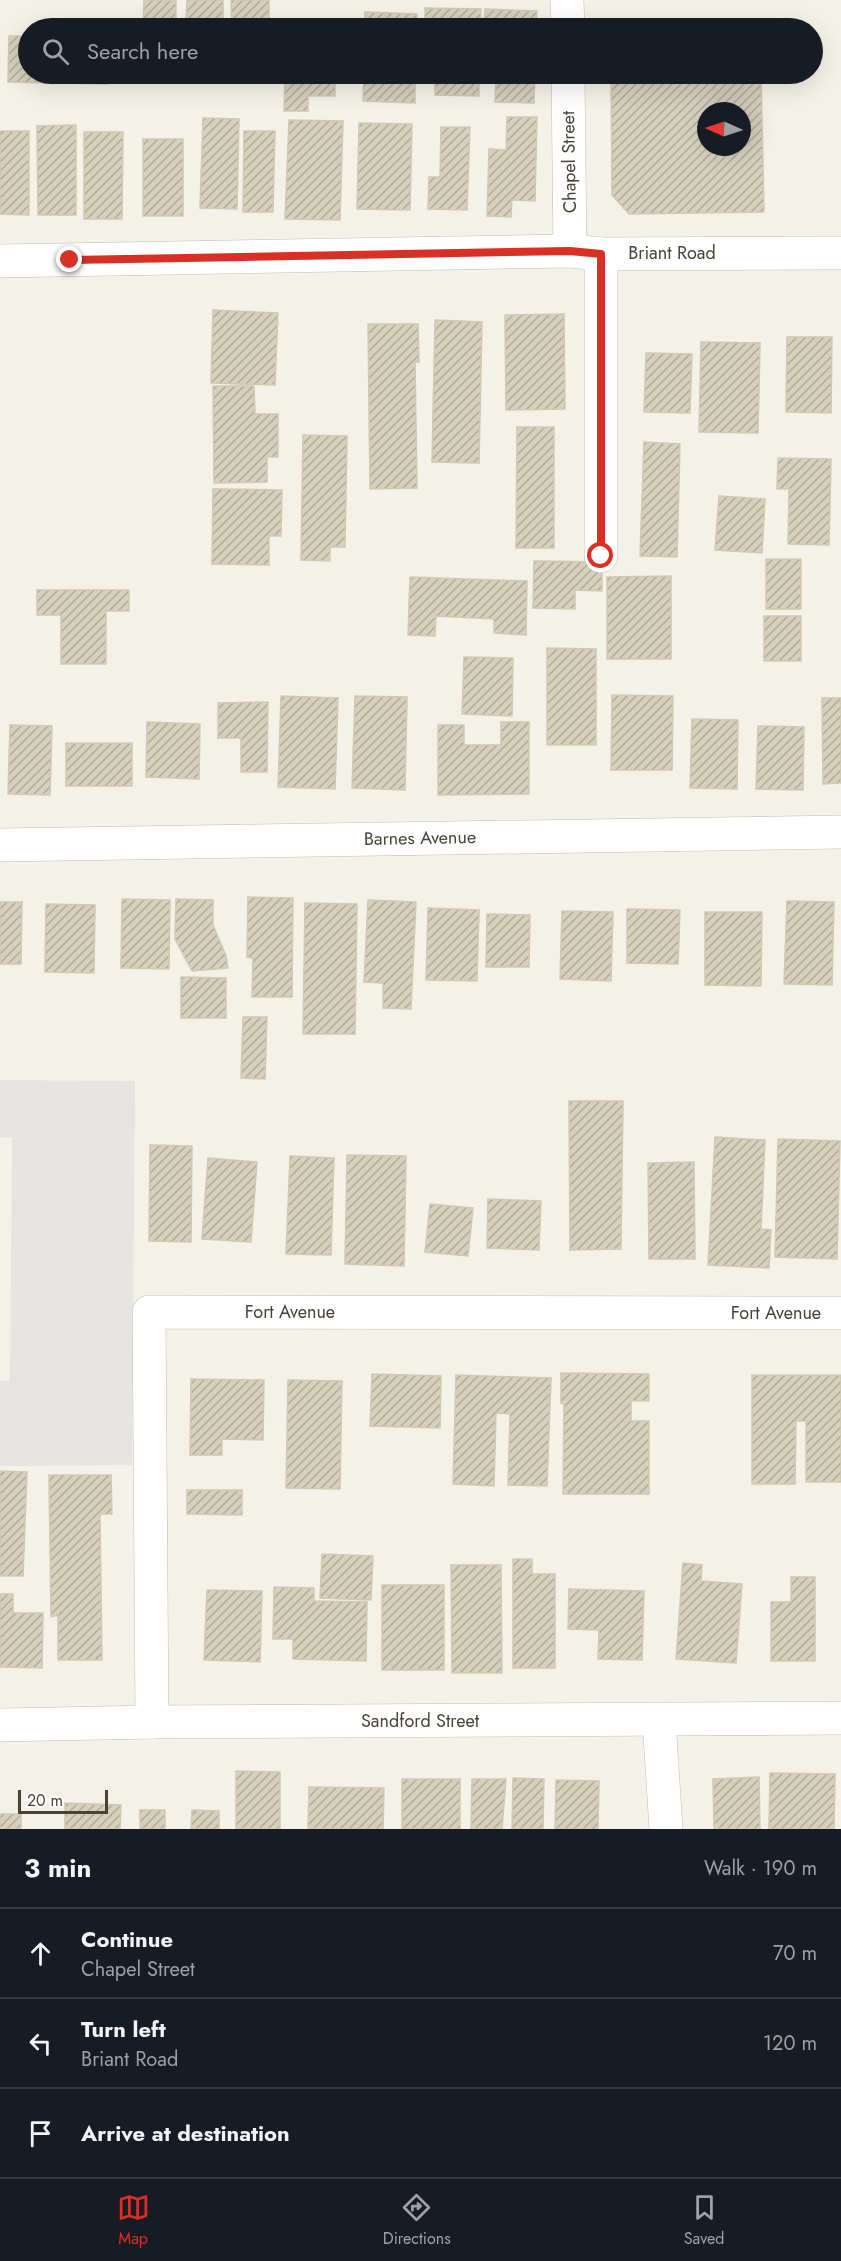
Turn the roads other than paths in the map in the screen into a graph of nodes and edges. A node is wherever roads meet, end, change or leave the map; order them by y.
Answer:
1 (567, 0) edge
2 (567, 18) edge
3 (569, 84) edge
4 (586, 252) junction
5 (841, 253) edge
6 (0, 261) edge
7 (601, 556) dead end
8 (841, 832) edge
9 (0, 845) edge
10 (841, 1313) edge
11 (841, 1718) edge
12 (659, 1720) junction
13 (152, 1722) junction
14 (0, 1725) edge
15 (666, 1829) edge

1 - 2 street
3 - 4 street, Chapel Street
4 - 5 street, Briant Road
4 - 6 street, Briant Road
4 - 7 street, Chapel Street
8 - 9 street, Barnes Avenue
10 - 13 street, Fort Avenue
11 - 12 street, Sandford Street
12 - 13 street, Sandford Street
12 - 15 street
13 - 14 street, Sandford Street

